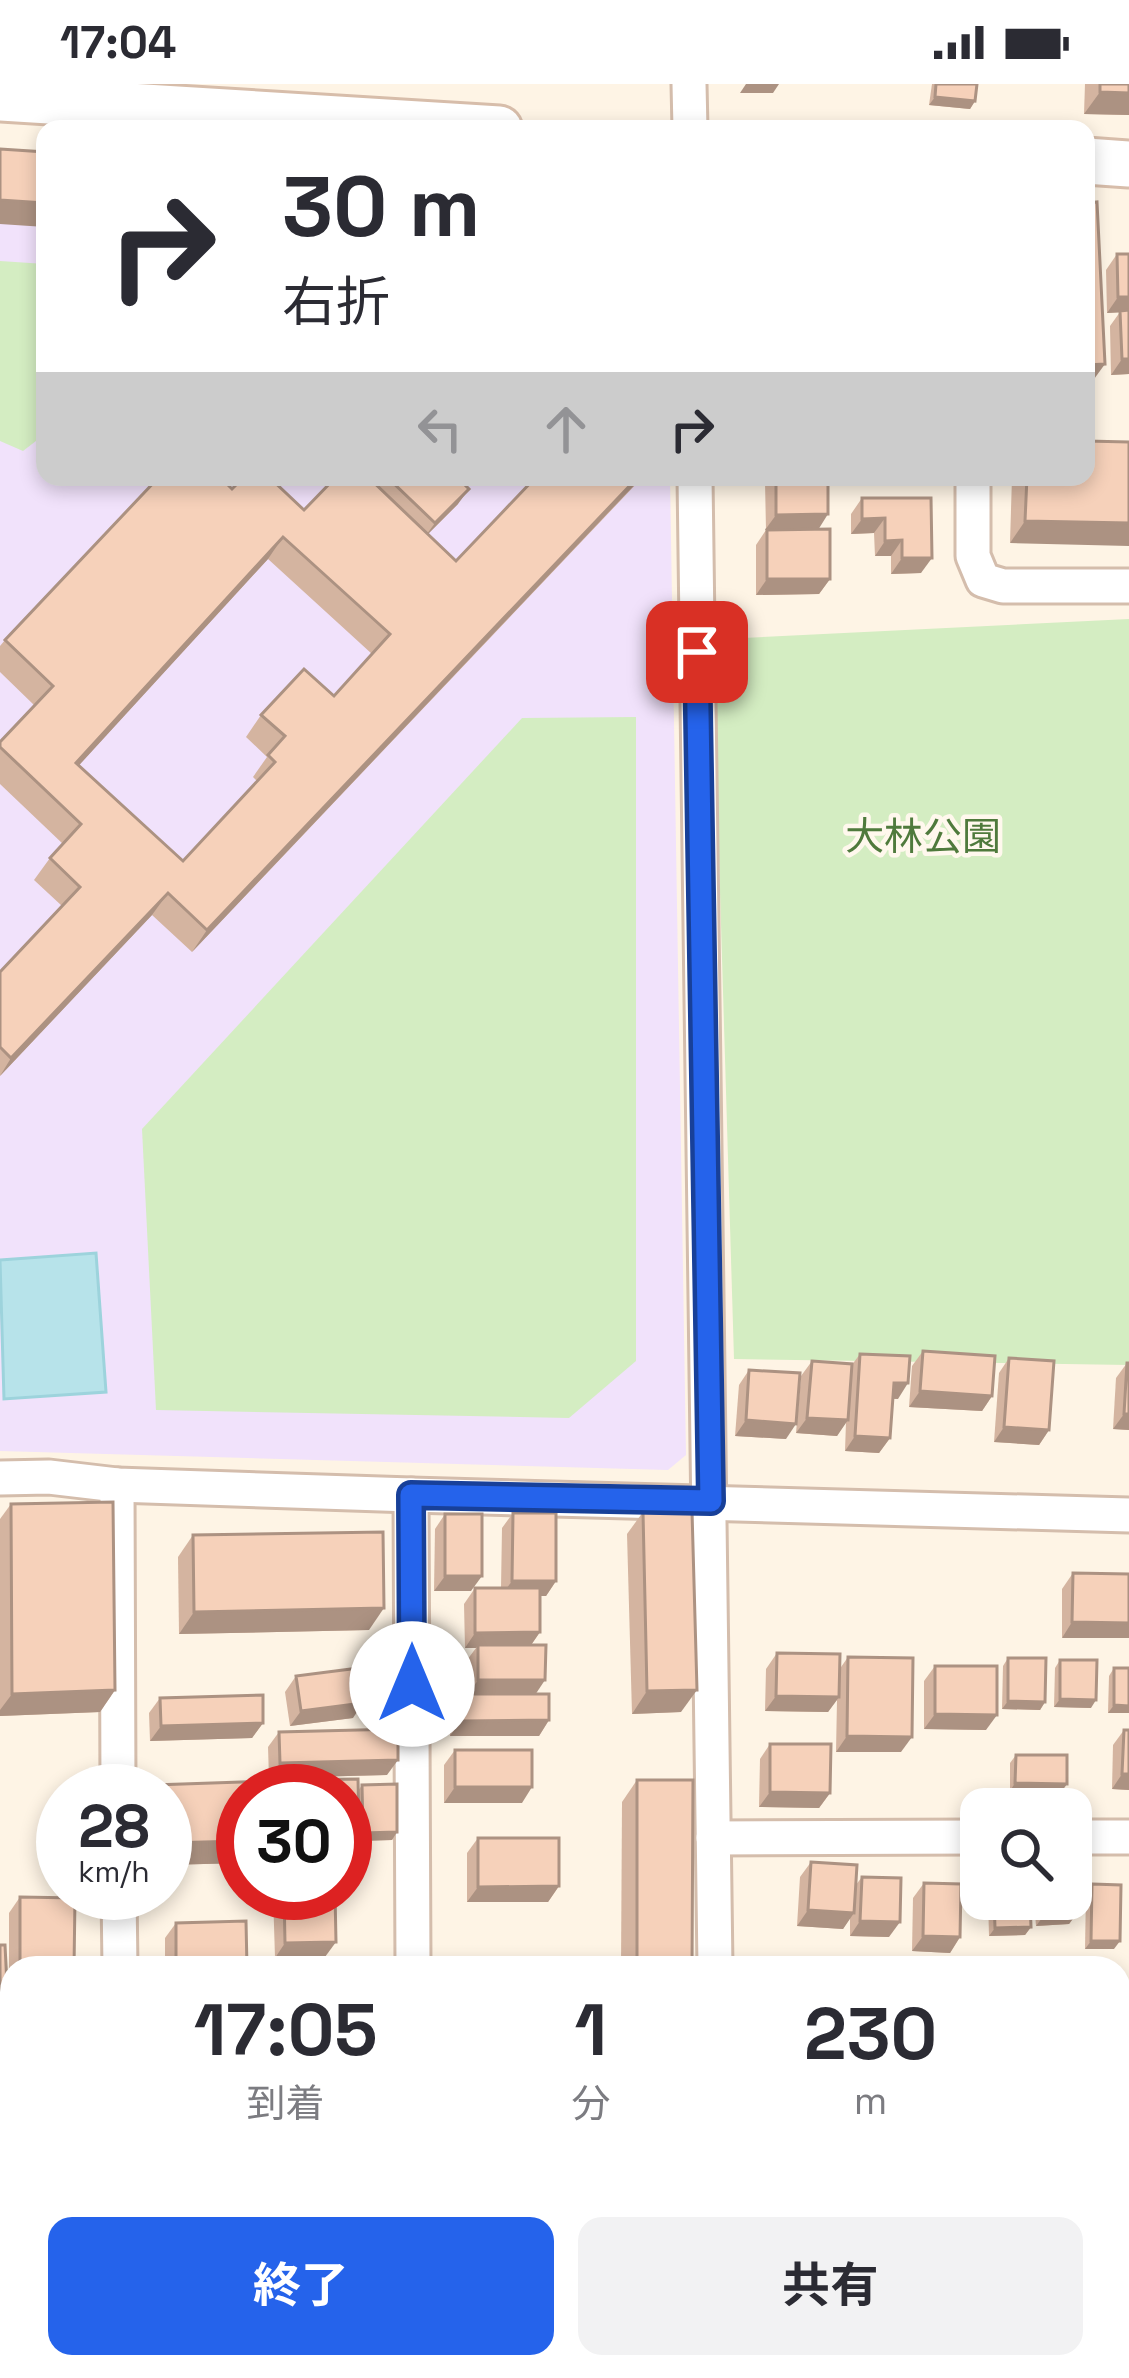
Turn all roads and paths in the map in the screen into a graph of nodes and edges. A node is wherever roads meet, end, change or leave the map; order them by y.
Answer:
1 (689, 84) edge
2 (72, 94) edge
3 (0, 98) edge
4 (389, 120) edge
5 (690, 120) edge
6 (1095, 162) edge
7 (1129, 164) edge
8 (695, 486) edge
9 (973, 486) edge
10 (1129, 586) edge
11 (0, 1478) edge
12 (117, 1485) junction
13 (411, 1495) junction
14 (711, 1501) junction
15 (1129, 1515) edge
16 (118, 1764) edge
17 (960, 1837) edge
18 (1092, 1837) edge
19 (1129, 1837) edge
20 (713, 1838) junction
21 (119, 1920) edge
22 (119, 1956) edge
23 (413, 1956) edge
24 (715, 1956) edge

1 - 5 street
2 - 3 street
2 - 4 street
6 - 7 street
8 - 14 street
9 - 10 street
11 - 12 street
12 - 13 street
12 - 16 street
13 - 14 street
13 - 23 street
14 - 15 street
14 - 20 street
17 - 20 street
18 - 19 street
20 - 24 street
21 - 22 street

